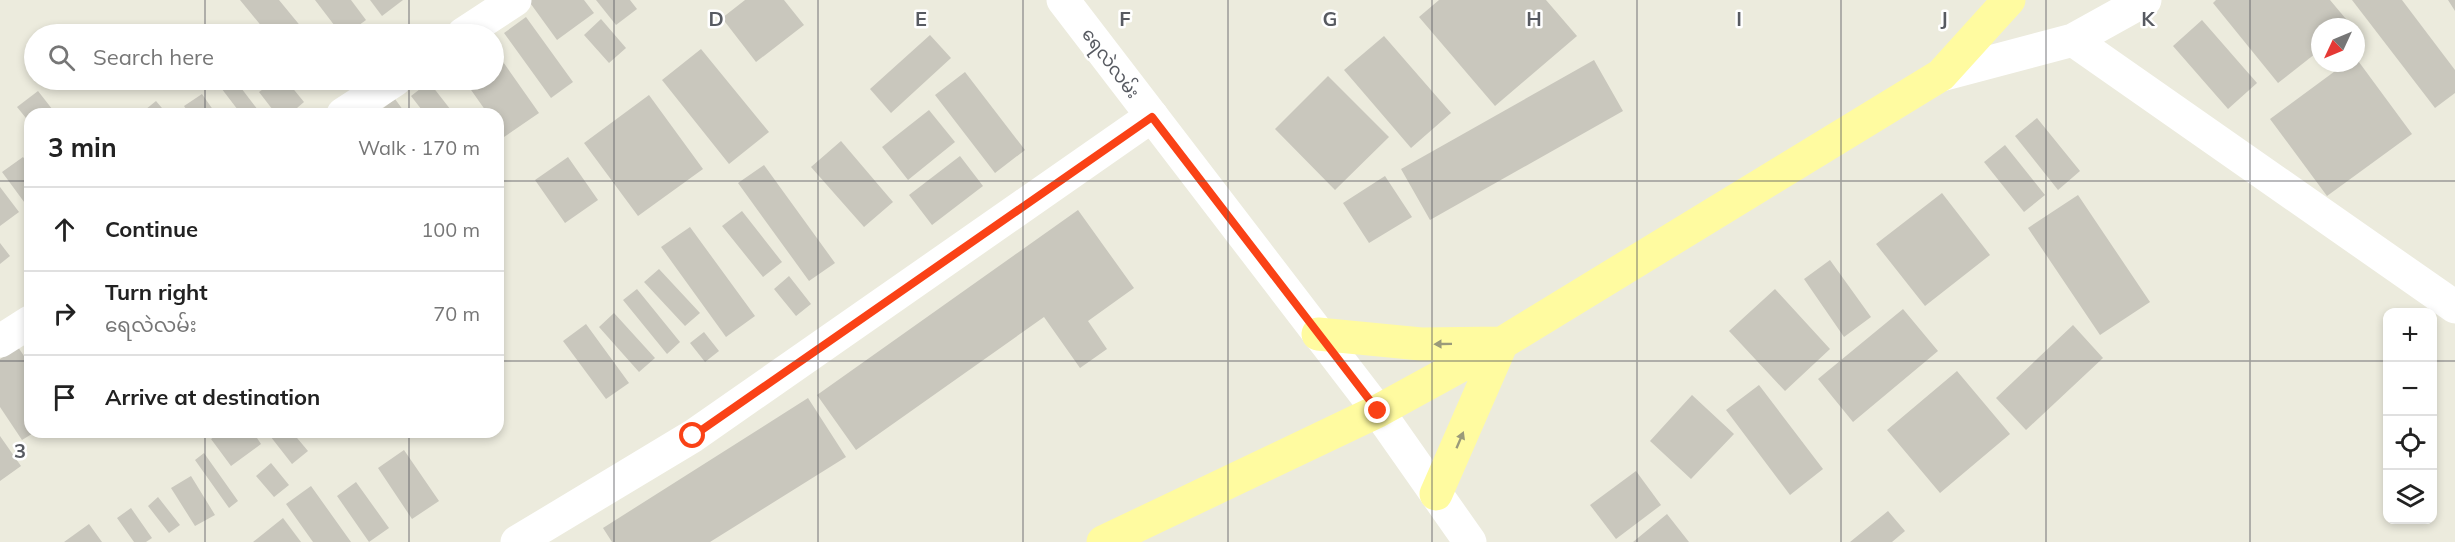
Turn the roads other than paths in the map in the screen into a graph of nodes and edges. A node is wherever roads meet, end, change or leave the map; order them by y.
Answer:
1 (515, 0) edge
2 (1063, 0) edge
3 (2009, 0) edge
4 (2145, 0) edge
5 (478, 24) edge
6 (2073, 40) junction
7 (1941, 75) junction
8 (380, 90) edge
9 (352, 108) edge
10 (1152, 117) junction
11 (2455, 307) edge
12 (24, 326) edge
13 (1318, 334) junction
14 (0, 341) edge
15 (1502, 343) junction
16 (1378, 411) junction
17 (1436, 494) junction
18 (517, 542) edge
19 (1103, 542) edge
20 (1470, 542) edge

1 - 5 street
2 - 10 street, ရေလဲလမ်း
3 - 7 main road
4 - 6 street
6 - 7 street
6 - 11 street
7 - 15 main road
8 - 9 street
10 - 13 street, ရေလဲလမ်း
10 - 18 street
12 - 14 street
15 -> 13 main road
13 - 16 street, ရေလဲလမ်း
15 - 16 main road
17 -> 15 main road
16 - 17 street, ရေလဲလမ်း
16 - 19 main road
17 - 20 street, ရေလဲလမ်း

